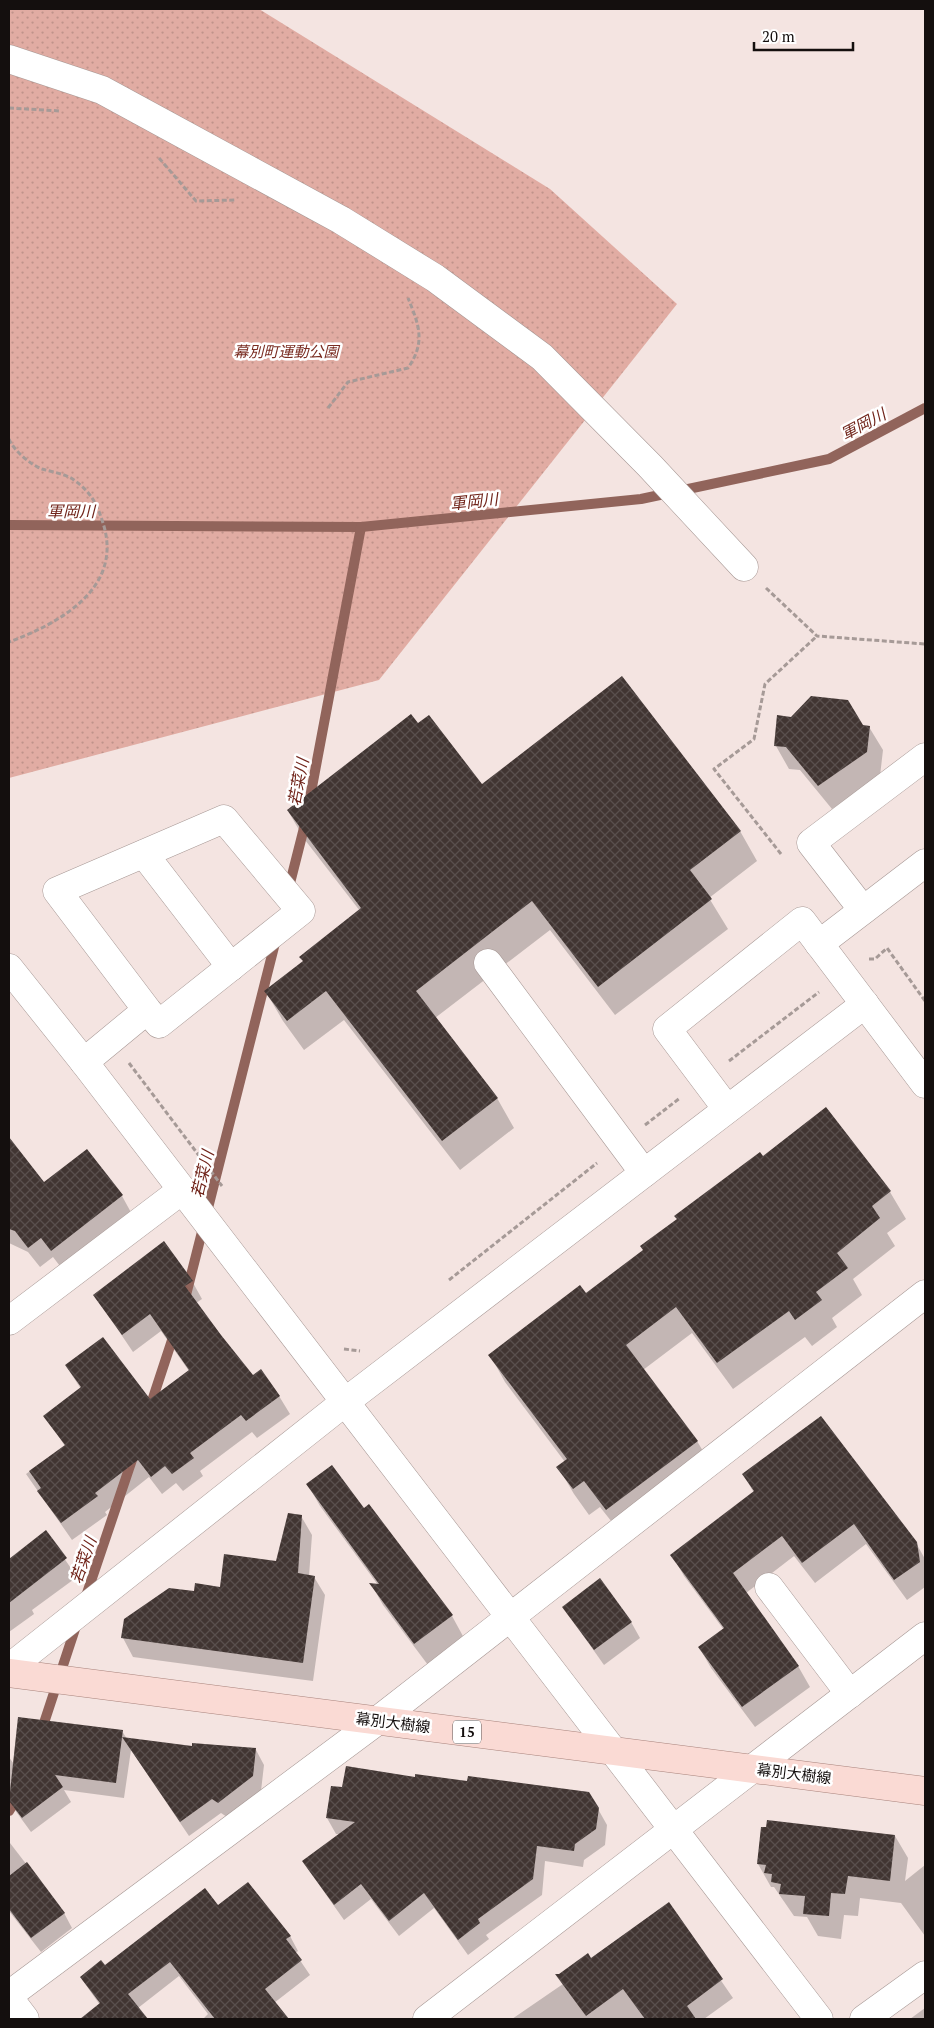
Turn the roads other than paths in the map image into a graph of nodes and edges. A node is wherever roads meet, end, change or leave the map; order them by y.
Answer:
1 (9, 59) edge
2 (744, 567) road end
3 (925, 757) edge
4 (144, 854) junction
5 (925, 863) edge
6 (862, 910) junction
7 (819, 944) junction
8 (488, 963) dead end
9 (231, 967) junction
10 (10, 974) edge
11 (865, 1004) junction
12 (147, 1010) junction
13 (84, 1062) junction
14 (925, 1084) edge
15 (727, 1110) junction
16 (644, 1173) junction
17 (182, 1190) junction
18 (925, 1294) edge
19 (9, 1321) edge
20 (345, 1402) junction
21 (769, 1587) dead end
22 (510, 1615) junction
23 (925, 1636) edge
24 (9, 1668) edge
25 (9, 1673) edge
26 (850, 1694) junction
27 (377, 1721) junction
28 (616, 1752) junction
29 (752, 1769) junction
30 (925, 1792) edge
31 (675, 1828) junction
32 (925, 1975) edge
33 (9, 1997) edge
34 (25, 2019) edge
35 (427, 2019) edge
36 (819, 2019) edge
37 (864, 2019) edge

1 - 2 street
3 - 6 street
4 - 9 street
4 - 9 street
4 - 12 street
5 - 6 street
6 - 7 street
7 - 11 street
7 - 15 street
8 - 16 street
9 - 12 street
10 - 13 street
11 - 14 street
11 - 15 street
12 - 13 street
13 - 17 street
15 - 16 street
16 - 20 street
17 - 19 street
17 - 20 street
18 - 22 street
20 - 22 street
20 - 24 street
21 - 26 street
22 - 27 street
22 - 28 street
23 - 26 street
25 - 27 main road, 幕別大樹線 / 15
26 - 29 street
27 - 28 main road, 幕別大樹線 / 15
27 - 33 street
28 - 29 main road, 幕別大樹線 / 15
28 - 31 street
29 - 30 main road, 幕別大樹線 / 15
29 - 31 street
31 - 35 street
31 - 36 street
32 - 37 street
33 - 34 street

